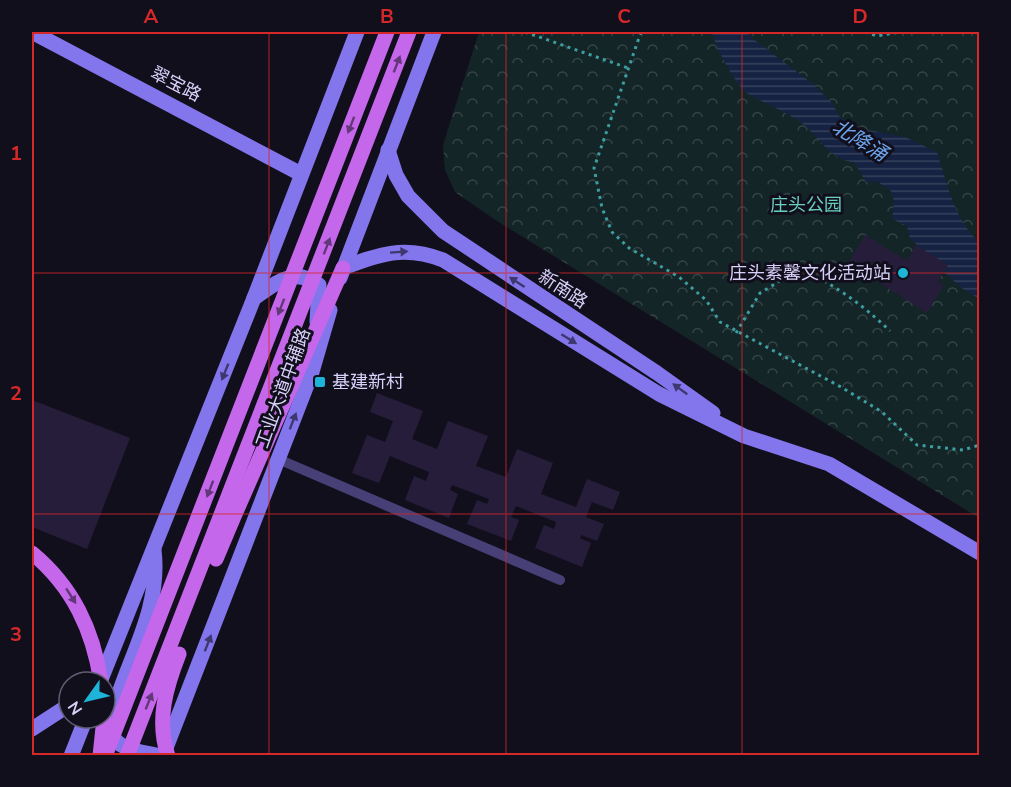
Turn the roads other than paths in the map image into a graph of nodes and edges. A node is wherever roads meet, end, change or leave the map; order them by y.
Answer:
1 (32, 32) edge
2 (357, 32) edge
3 (387, 32) edge
4 (409, 32) edge
5 (434, 32) edge
6 (388, 150) junction
7 (301, 174) junction
8 (343, 268) junction
9 (254, 298) junction
10 (316, 328) junction
11 (318, 349) junction
12 (744, 436) junction
13 (278, 459) junction
14 (154, 547) junction
15 (32, 553) edge
16 (980, 553) edge
17 (560, 580) dead end
18 (109, 661) junction
19 (99, 670) edge
20 (102, 670) edge
21 (106, 670) edge
22 (57, 713) edge
23 (32, 729) edge
24 (81, 730) edge
25 (103, 730) edge
26 (71, 756) edge
27 (100, 756) edge
28 (105, 756) edge
29 (128, 756) edge
30 (162, 756) edge
31 (168, 756) edge

1 - 7 main road, 翠宝路
2 - 7 main road
3 -> 28 main road, bridge
29 -> 4 main road, bridge
5 - 6 main road, 工业大道中辅路
6 - 8 main road, 工业大道中辅路
12 -> 6 main road, 新南路
7 - 9 main road
8 - 10 main road
8 - 11 main road, 工业大道中辅路
8 -> 12 main road, 新南路
9 - 10 main road
9 -> 14 main road
10 - 11 main road
10 - 31 main road, bridge
13 -> 11 main road, 工业大道中辅路
12 - 16 main road, 新南路
13 - 17 lane
30 -> 13 main road, 工业大道中辅路
14 - 18 main road
14 - 30 main road
15 -> 19 main road, bridge
18 - 20 main road
18 - 21 main road
22 - 23 main road
24 - 26 main road
25 - 27 main road

